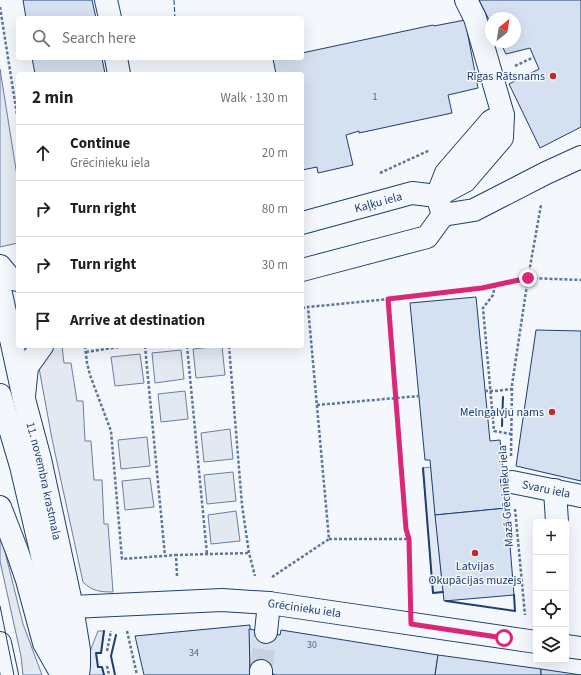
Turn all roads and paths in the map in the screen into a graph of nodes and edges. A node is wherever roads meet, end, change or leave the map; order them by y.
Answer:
1 (106, 0) edge
2 (466, 0) edge
3 (0, 7) edge
4 (110, 16) edge
5 (116, 60) edge
6 (119, 72) edge
7 (16, 108) edge
8 (432, 149) dead end
9 (581, 157) edge
10 (379, 173) dead end
11 (546, 173) junction
12 (440, 206) junction
13 (304, 222) edge
14 (0, 266) edge
15 (304, 269) edge
16 (528, 278) junction
17 (16, 280) edge
18 (581, 280) edge
19 (495, 285) junction
20 (0, 289) edge
21 (388, 299) junction
22 (308, 307) junction
23 (304, 308) edge
24 (41, 348) edge
25 (85, 348) edge
26 (113, 348) edge
27 (145, 348) edge
28 (187, 348) edge
29 (229, 348) edge
30 (86, 352) junction
31 (512, 389) junction
32 (485, 391) dead end
33 (490, 391) junction
34 (0, 395) edge
35 (419, 396) dead end
36 (397, 398) junction
37 (24, 400) junction
38 (317, 405) junction
39 (511, 434) junction
40 (0, 442) edge
41 (21, 466) junction
42 (512, 482) junction
43 (554, 490) junction
44 (581, 496) edge
45 (0, 507) edge
46 (557, 519) edge
47 (329, 539) junction
48 (409, 539) junction
49 (207, 554) dead end
50 (176, 555) dead end
51 (164, 556) junction
52 (263, 595) junction
53 (72, 607) junction
54 (411, 624) junction
55 (126, 626) dead end
56 (111, 632) dead end
57 (266, 632) tunnel mouth
58 (532, 642) edge
59 (0, 643) edge
60 (569, 646) edge
61 (581, 648) edge
62 (107, 652) dead end
63 (7, 675) edge
64 (62, 675) edge
65 (70, 675) edge
66 (78, 675) edge
67 (137, 675) edge

1 - 4 street
2 - 12 street
3 - 7 path
5 - 6 street
8 - 10 path
9 - 11 street, Kaļķu iela
11 - 12 street, Kaļķu iela
11 - 16 path, Mazā Grēcinieku iela
12 - 13 street, Kaļķu iela
12 - 15 street
14 - 17 street
16 - 18 path
16 - 19 path
16 - 31 path, Mazā Grēcinieku iela
19 - 21 path
19 - 33 path
20 - 37 street, 11. novembra krastmala
21 - 22 path
21 - 36 path
22 - 23 path
22 - 38 path
24 - 37 street
25 - 30 path
26 - 30 path
27 - 51 path
28 - 49 path
29 - 52 path
30 - 51 path
31 - 33 path
31 - 39 path, Mazā Grēcinieku iela
32 - 33 path
33 - 39 path
34 - 41 street, 11. novembra krastmala
35 - 36 path
36 - 38 path
36 - 48 path
37 - 53 street, 11. novembra krastmala
38 - 47 path
39 - 42 path, Mazā Grēcinieku iela
40 - 41 street
41 - 65 street, 11. novembra krastmala
42 - 43 street, Svaru iela
42 - 58 path, Mazā Grēcinieku iela
43 - 44 street, Svaru iela
43 - 46 street
45 - 64 street
47 - 48 path
47 - 52 path
48 - 54 path
50 - 51 path
52 - 53 street, Grēcinieku iela
52 - 54 street, Grēcinieku iela
52 - 57 street
53 - 66 street, 11. novembra krastmala
54 - 58 street, Grēcinieku iela
55 - 67 path
56 - 62 path
59 - 63 street
60 - 61 street

